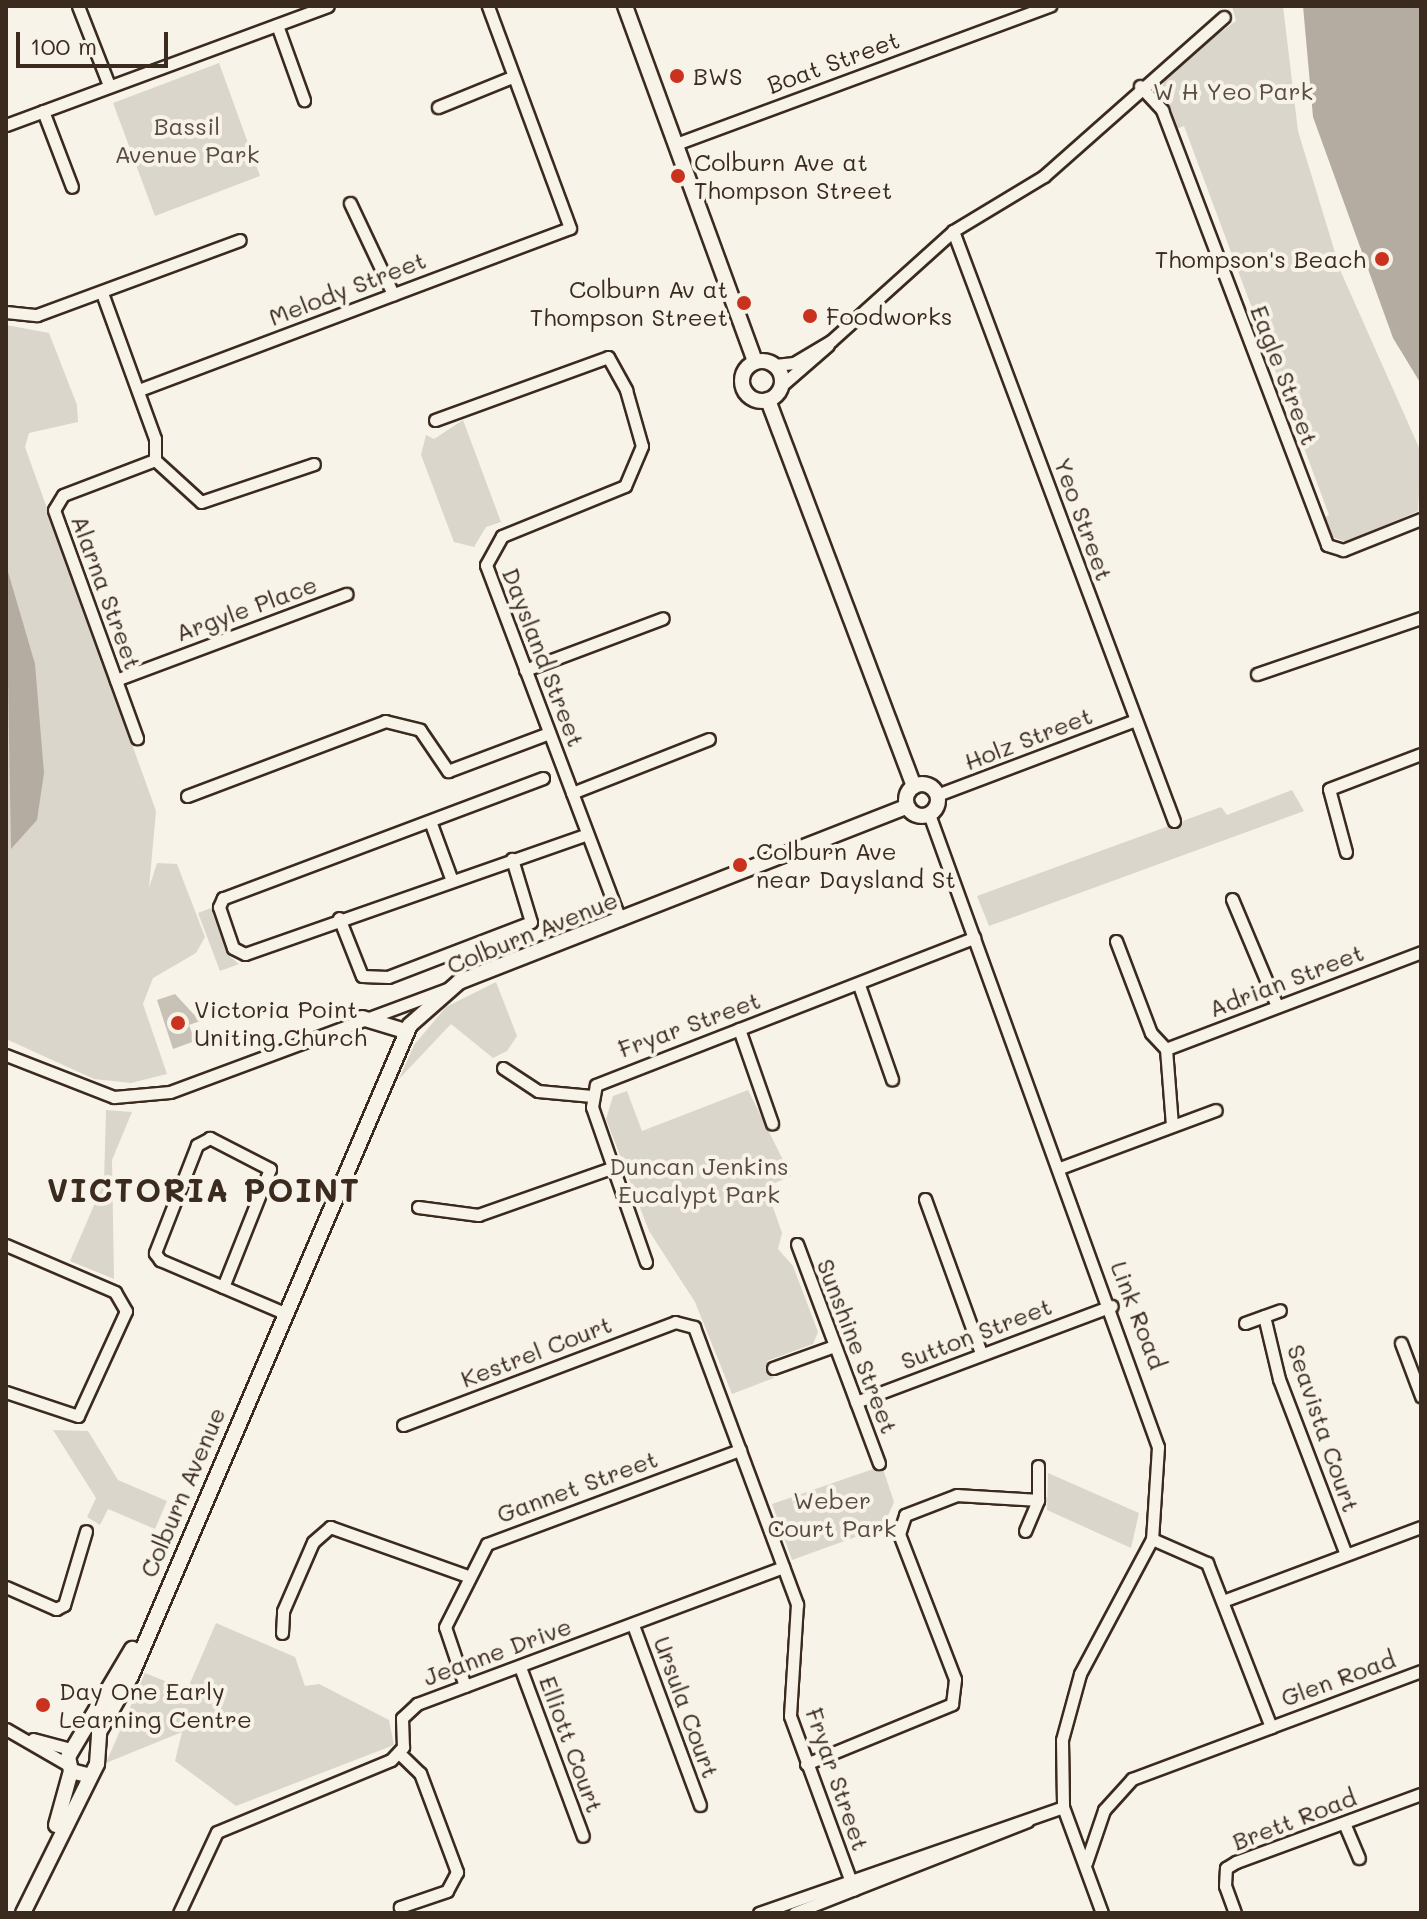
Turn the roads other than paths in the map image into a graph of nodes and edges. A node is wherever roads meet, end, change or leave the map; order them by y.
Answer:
1 (78, 6) edge
2 (328, 6) edge
3 (488, 6) edge
4 (625, 6) edge
5 (1050, 6) edge
6 (1018, 11) edge
7 (1224, 17) dead end
8 (277, 25) junction
9 (512, 77) junction
10 (109, 85) junction
11 (1140, 86) junction
12 (304, 100) dead end
13 (438, 107) dead end
14 (43, 111) junction
15 (6, 125) edge
16 (676, 144) junction
17 (72, 187) dead end
18 (350, 203) dead end
19 (953, 231) junction
20 (240, 240) dead end
21 (102, 293) junction
22 (393, 294) junction
23 (6, 312) edge
24 (831, 341) junction
25 (755, 362) junction
26 (775, 365) junction
27 (782, 385) junction
28 (139, 390) junction
29 (768, 400) junction
30 (435, 420) dead end
31 (155, 460) junction
32 (314, 464) dead end
33 (1421, 519) edge
34 (346, 594) dead end
35 (663, 618) dead end
36 (1421, 618) edge
37 (525, 670) junction
38 (1257, 674) dead end
39 (116, 680) junction
40 (1135, 720) junction
41 (549, 733) junction
42 (137, 738) dead end
43 (709, 739) dead end
44 (1421, 754) edge
45 (543, 778) dead end
46 (914, 786) junction
47 (572, 793) junction
48 (937, 795) junction
49 (187, 796) dead end
50 (907, 806) junction
51 (929, 814) junction
52 (430, 821) junction
53 (1174, 821) dead end
54 (587, 834) junction
55 (1346, 852) dead end
56 (512, 859) junction
57 (451, 878) junction
58 (1232, 899) dead end
59 (339, 918) junction
60 (620, 920) junction
61 (974, 938) junction
62 (1116, 941) dead end
63 (1421, 952) edge
64 (859, 985) junction
65 (447, 989) junction
66 (1277, 1006) junction
67 (362, 1018) junction
68 (739, 1029) junction
69 (405, 1031) junction
70 (1166, 1049) junction
71 (6, 1055) edge
72 (503, 1068) dead end
73 (892, 1079) dead end
74 (592, 1096) junction
75 (1216, 1110) dead end
76 (772, 1123) dead end
77 (1172, 1126) junction
78 (614, 1167) junction
79 (1060, 1168) junction
80 (925, 1199) dead end
81 (418, 1207) dead end
82 (797, 1244) dead end
83 (6, 1245) edge
84 (646, 1262) dead end
85 (223, 1287) junction
86 (1112, 1306) junction
87 (1280, 1310) dead end
88 (282, 1312) junction
89 (1264, 1316) junction
90 (686, 1319) joint
91 (1245, 1323) dead end
92 (1401, 1343) dead end
93 (834, 1346) junction
94 (981, 1353) junction
95 (773, 1368) dead end
96 (6, 1392) edge
97 (1421, 1396) edge
98 (856, 1402) junction
99 (403, 1425) dead end
100 (740, 1450) junction
101 (879, 1463) dead end
102 (1038, 1466) dead end
103 (1038, 1500) junction
104 (1421, 1527) edge
105 (86, 1531) dead end
106 (1025, 1531) dead end
107 (1152, 1539) junction
108 (1346, 1554) junction
109 (783, 1567) junction
110 (465, 1575) junction
111 (6, 1587) edge
112 (160, 1599) junction
113 (1223, 1601) junction
114 (633, 1625) junction
115 (282, 1633) dead end
116 (520, 1667) junction
117 (1421, 1671) edge
118 (465, 1686) junction
119 (1271, 1727) junction
120 (12, 1732) edge
121 (76, 1747) junction
122 (96, 1753) junction
123 (400, 1754) junction
124 (806, 1764) junction
125 (70, 1768) junction
126 (87, 1775) junction
127 (1421, 1794) edge
128 (700, 1805) dead end
129 (1063, 1807) junction
130 (1344, 1823) junction
131 (583, 1836) dead end
132 (1359, 1858) dead end
133 (46, 1860) junction
134 (1086, 1863) junction
135 (852, 1884) junction
136 (400, 1907) dead end
137 (23, 1913) edge
138 (179, 1913) edge
139 (759, 1913) edge
140 (794, 1913) edge
141 (1102, 1913) edge
142 (1235, 1913) edge

1 - 10 street
2 - 8 street
3 - 9 street
4 - 16 main road
5 - 6 street, Boat Street
6 - 16 street, Boat Street
7 - 11 street
8 - 10 street
8 - 12 street
9 - 13 street
9 - 22 street, Melody Street
10 - 14 street
11 - 19 street
11 - 33 street, Eagle Street
14 - 15 street
14 - 17 street
16 - 25 main road
18 - 22 street
19 - 24 street
19 - 40 street, Yeo Street
20 - 21 street
21 - 23 street
21 - 28 street
22 - 28 street, Melody Street
24 - 26 street
24 - 27 street
25 - 26 main road
25 - 29 main road
26 - 27 main road
27 - 29 main road
28 - 31 street
29 - 46 main road
30 - 37 street, Daysland Street
31 - 32 street
31 - 39 street, Alarna Street
34 - 39 street, Argyle Place
35 - 37 street
36 - 38 street
37 - 41 street, Daysland Street
39 - 42 street, Alarna Street
40 - 48 street, Holz Street
40 - 53 street, Yeo Street
41 - 47 street, Daysland Street
41 - 49 street
43 - 47 street
44 - 55 street
45 - 52 street
46 - 48 main road
46 - 50 main road
47 - 54 street, Daysland Street
48 - 51 main road
50 - 51 main road
50 - 60 main road, Colburn Avenue
51 - 61 street, Link Road
52 - 57 street
52 - 59 street
54 - 56 street
54 - 60 street, Daysland Street
56 - 57 street
56 - 59 street
57 - 59 street
58 - 66 street
60 - 65 main road, Colburn Avenue
61 - 64 street, Fryar Street
61 - 79 street, Link Road
62 - 70 street
63 - 66 street, Adrian Street
64 - 68 street, Fryar Street
64 - 73 street
65 - 67 street
65 - 69 main road, Colburn Avenue
66 - 70 street, Adrian Street
67 - 69 main road
67 - 71 street
68 - 74 street, Fryar Street
68 - 76 street
69 - 88 main road, Colburn Avenue
70 - 77 street
72 - 74 street
74 - 78 street
75 - 77 street
77 - 79 street
78 - 81 street
78 - 84 street
79 - 86 street, Link Road
80 - 94 street
82 - 93 street, Sunshine Street
83 - 96 street
85 - 85 street
85 - 88 street
86 - 94 street, Sutton Street
86 - 107 street, Link Road
87 - 89 street
88 - 112 main road, Colburn Avenue
89 - 91 street
89 - 108 street, Seavista Court
90 - 99 street, Kestrel Court
90 - 100 street, Fryar Street
92 - 97 street
93 - 95 street
93 - 98 street, Sunshine Street
94 - 98 street, Sutton Street
98 - 101 street, Sunshine Street
100 - 109 street, Fryar Street
100 - 110 street, Gannet Street
102 - 103 street
103 - 106 street
103 - 124 street
104 - 108 street
105 - 111 street
107 - 113 street
107 - 129 street, Link Road
108 - 113 street
109 - 114 street, Jeanne Drive
109 - 124 street, Fryar Street
110 - 115 street
110 - 118 street, Gannet Street
112 - 121 main road, Colburn Avenue
112 - 122 main road, Colburn Avenue
113 - 119 street
114 - 116 street, Jeanne Drive
114 - 128 street, Ursula Court
116 - 118 street, Jeanne Drive
116 - 131 street, Elliott Court
117 - 119 street, Glen Road
118 - 123 street, Jeanne Drive
119 - 134 street, Glen Road
120 - 121 street
120 - 125 street
121 - 122 main road
121 - 125 main road, Colburn Avenue
122 - 126 main road, Colburn Avenue
123 - 136 street
123 - 138 street
124 - 135 street, Fryar Street
125 - 126 main road
125 - 133 main road, Colburn Avenue
126 - 133 main road, Colburn Avenue
127 - 130 street, Brett Road
129 - 134 street
129 - 135 street
130 - 132 street
130 - 142 street, Brett Road
133 - 137 main road, Colburn Avenue
134 - 141 street
135 - 139 street
135 - 140 street

